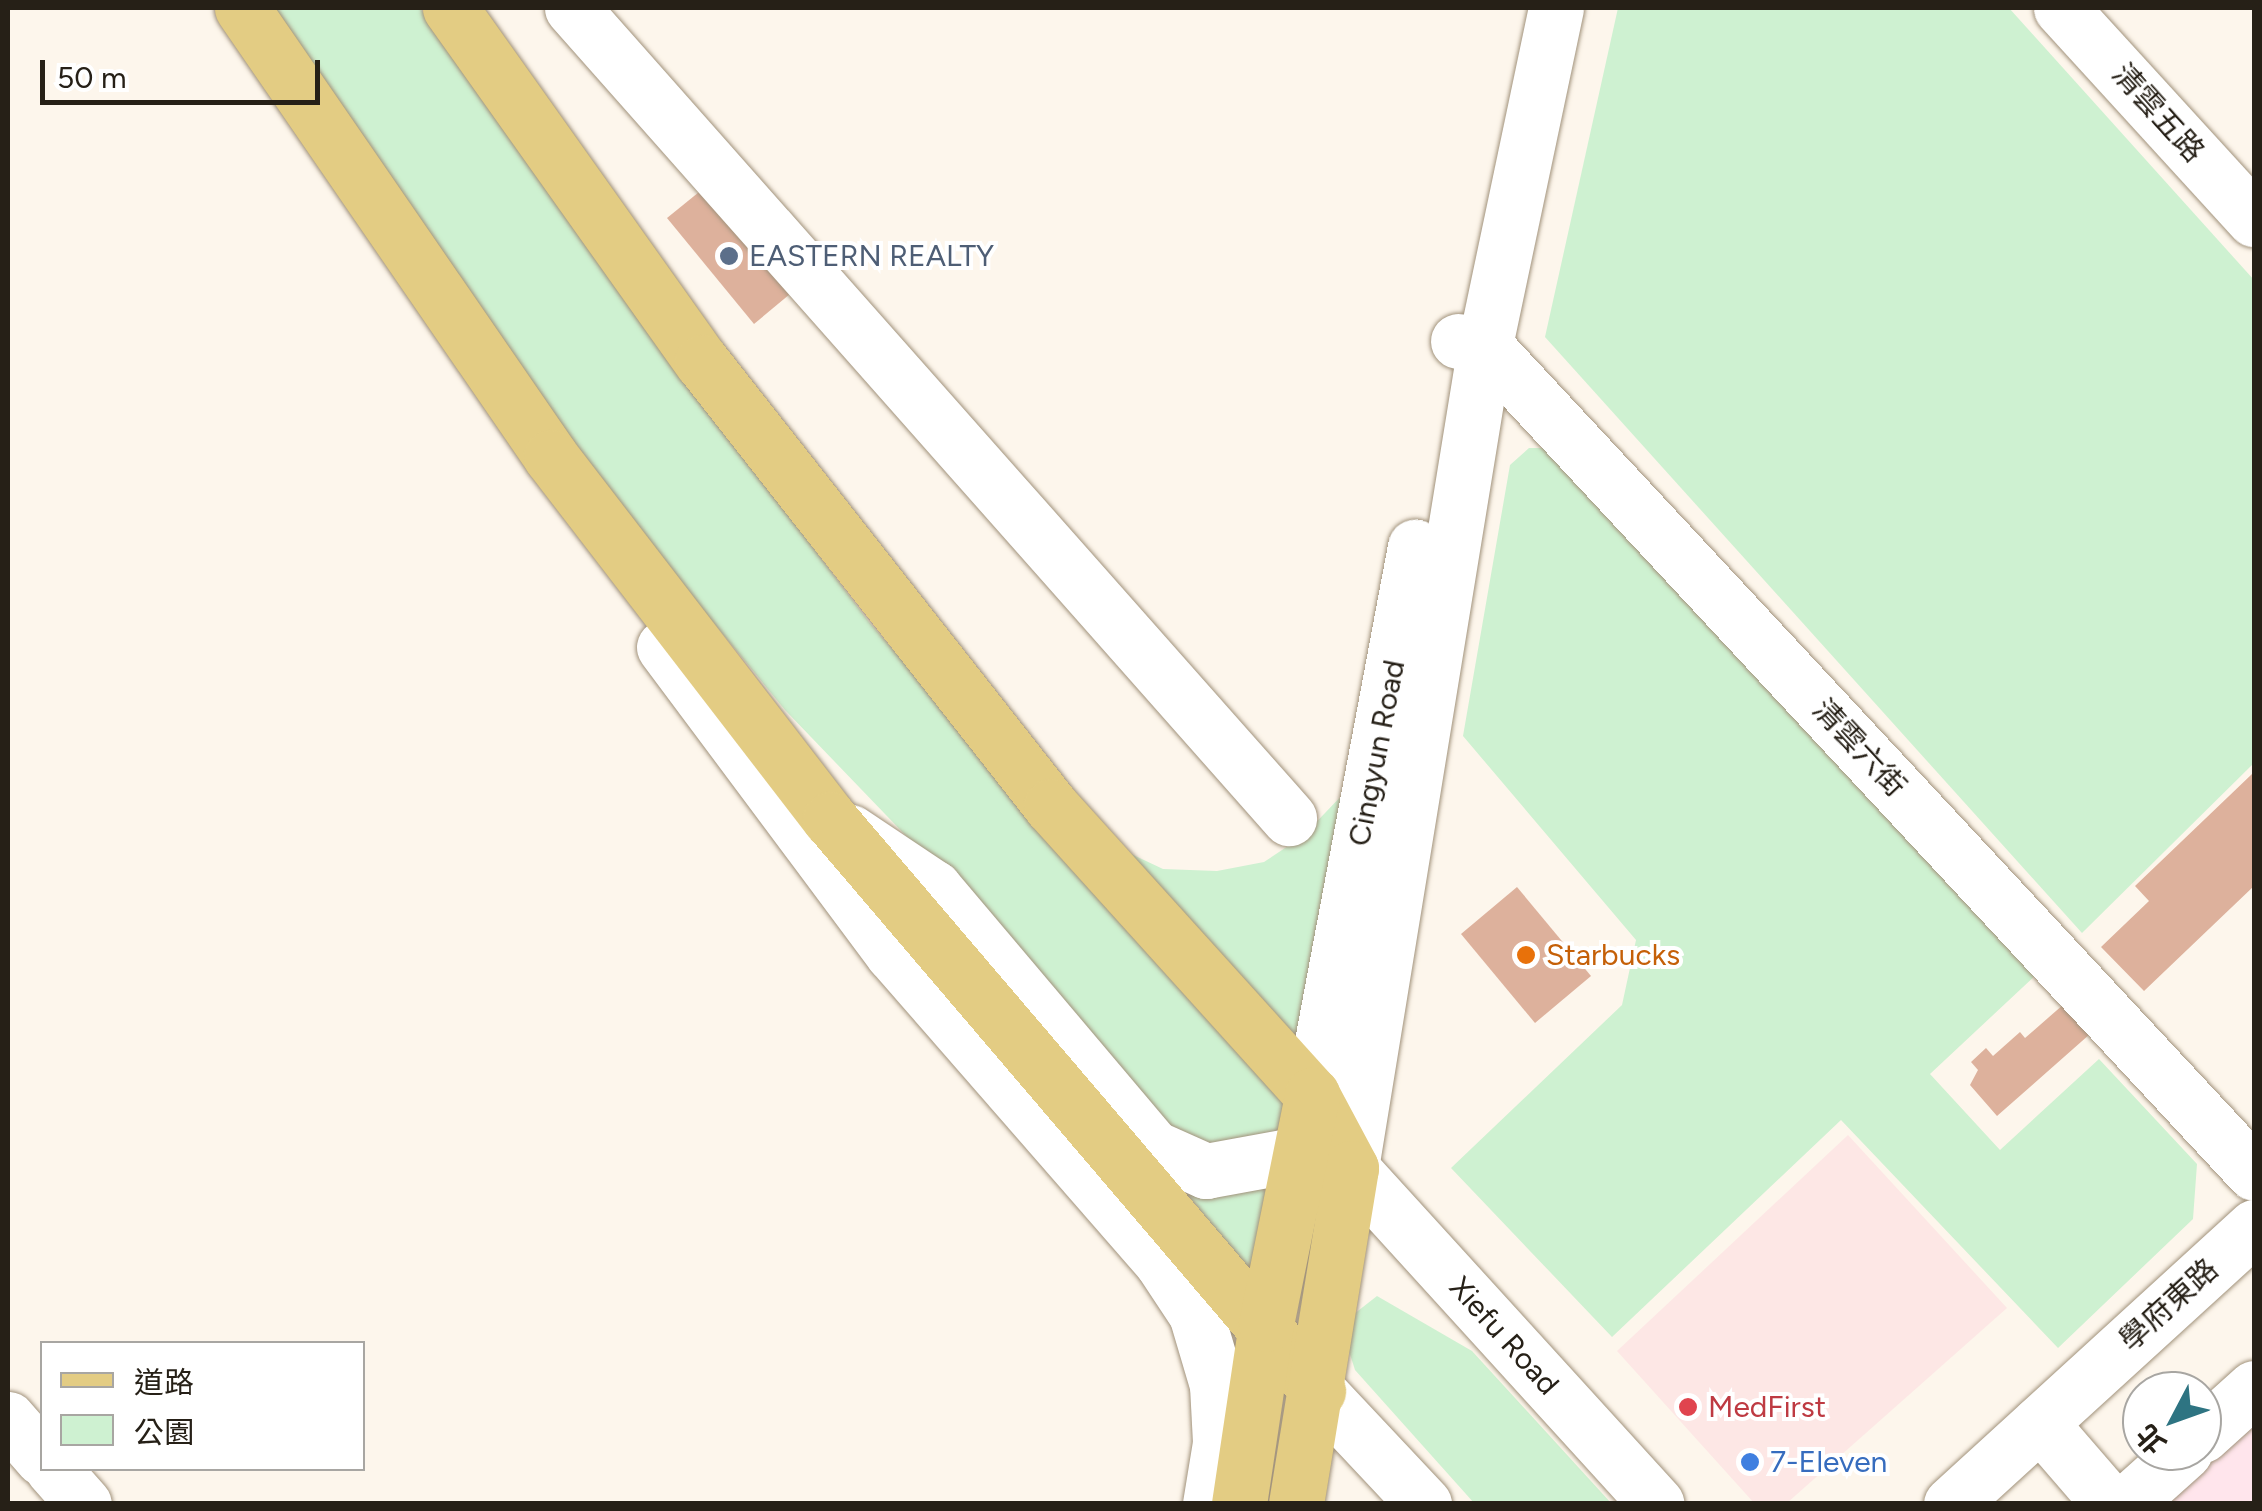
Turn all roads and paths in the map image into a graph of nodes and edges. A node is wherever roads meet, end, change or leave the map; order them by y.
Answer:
1 (233, 8) edge
2 (242, 8) edge
3 (450, 8) edge
4 (572, 8) edge
5 (1534, 8) edge
6 (1556, 8) edge
7 (2061, 8) edge
8 (2254, 219) edge
9 (1470, 343) junction
10 (1289, 818) dead end
11 (830, 819) junction
12 (1312, 1095) junction
13 (1328, 1160) junction
14 (2254, 1173) edge
15 (2254, 1227) edge
16 (1266, 1324) junction
17 (2254, 1388) edge
18 (1318, 1391) junction
19 (2222, 1417) edge
20 (8, 1419) edge
21 (2040, 1423) junction
22 (40, 1456) edge
23 (55, 1471) edge
24 (2162, 1471) edge
25 (84, 1504) edge
26 (1210, 1504) edge
27 (1239, 1504) edge
28 (1296, 1504) edge
29 (1424, 1504) edge
30 (1657, 1504) edge
31 (1950, 1504) edge
32 (2110, 1504) edge
33 (2126, 1504) edge

1 - 26 street
2 - 11 main road
3 - 12 main road
4 - 10 street
5 - 9 street, Cingyun Road
6 - 9 street, Cingyun Road
7 - 8 street, 清雲五路
9 - 12 street, Cingyun Road
9 - 13 street, Cingyun Road
9 - 14 street, 清雲六街
11 - 13 street
11 - 16 main road
12 - 13 main road
13 - 16 main road, Cingyun Road
13 - 18 main road, Cingyun Road
13 - 30 street, Xiefu Road
15 - 21 street, 學府東路
16 - 18 main road
16 - 27 main road, Cingyun Road
17 - 19 street
18 - 28 main road, Cingyun Road
18 - 29 street
20 - 22 street
21 - 31 street, 學府東路
21 - 32 street
23 - 25 street
24 - 33 street

